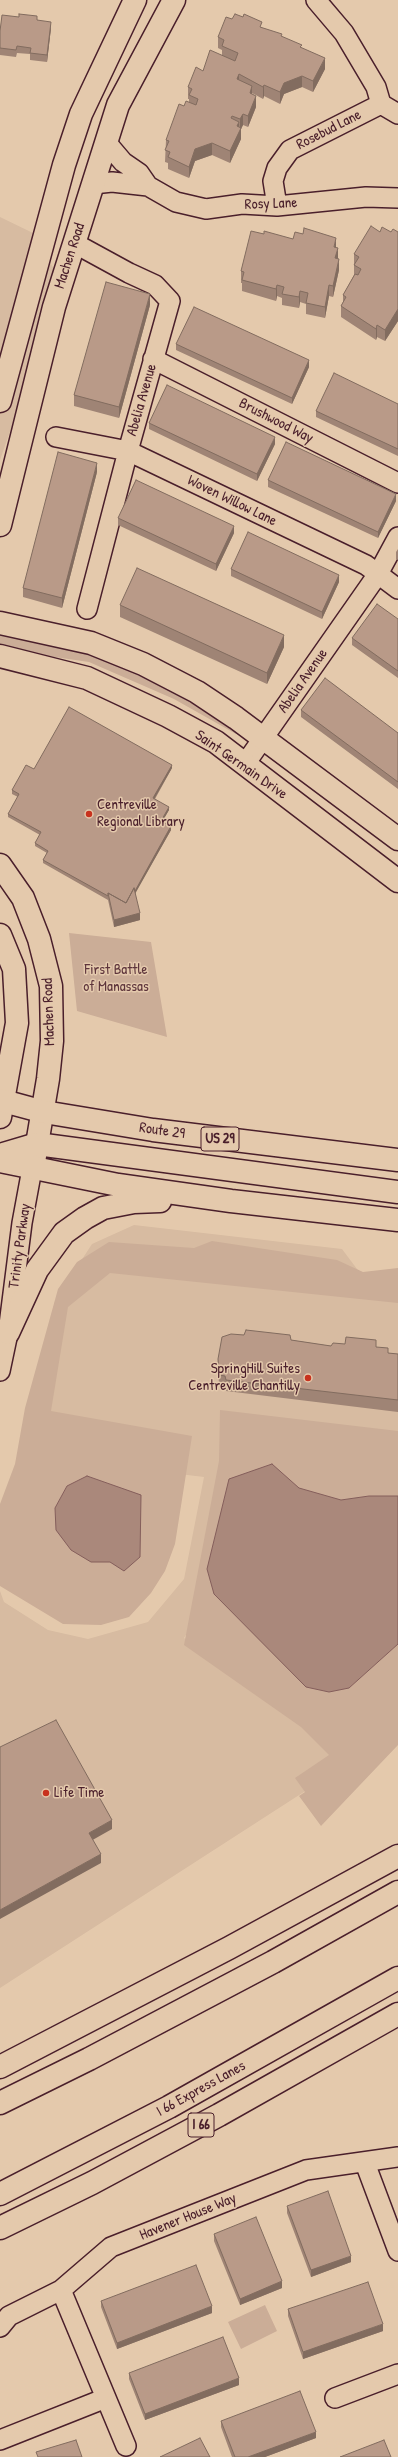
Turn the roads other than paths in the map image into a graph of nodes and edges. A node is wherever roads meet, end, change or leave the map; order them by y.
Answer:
1 (135, 0) edge
2 (174, 0) edge
3 (316, 0) edge
4 (381, 104) junction
5 (398, 114) edge
6 (106, 142) junction
7 (93, 184) junction
8 (148, 186) junction
9 (398, 198) edge
10 (277, 206) junction
11 (74, 243) junction
12 (154, 359) junction
13 (0, 401) edge
14 (56, 437) dead end
15 (128, 451) junction
16 (398, 483) edge
17 (0, 525) edge
18 (398, 537) edge
19 (378, 574) junction
20 (398, 589) edge
21 (87, 609) dead end
22 (0, 624) edge
23 (0, 656) edge
24 (263, 738) junction
25 (245, 764) junction
26 (398, 838) edge
27 (0, 865) edge
28 (398, 881) edge
29 (0, 935) edge
30 (1, 1106) edge
31 (44, 1112) junction
32 (37, 1144) junction
33 (0, 1155) edge
34 (398, 1160) edge
35 (0, 1161) edge
36 (32, 1169) junction
37 (398, 1192) edge
38 (231, 1201) junction
39 (398, 1220) edge
40 (8, 1333) junction
41 (0, 1372) edge
42 (398, 1856) edge
43 (398, 1892) edge
44 (398, 1978) edge
45 (398, 2014) edge
46 (0, 2067) edge
47 (0, 2102) edge
48 (398, 2157) edge
49 (365, 2163) junction
50 (0, 2194) edge
51 (0, 2228) edge
52 (398, 2251) edge
53 (61, 2290) junction
54 (0, 2327) edge
55 (398, 2374) edge
56 (106, 2398) junction
57 (335, 2398) dead end
58 (0, 2440) edge
59 (126, 2446) dead end

1 - 13 main road, Machen Road
2 - 6 main road, Machen Road
3 - 4 street
4 - 5 street
4 - 10 street, Rosebud Lane
6 - 7 main road, Machen Road
6 - 8 street, Rosy Lane
7 - 8 street, Rosy Lane
7 - 11 main road, Machen Road
8 - 10 street, Rosy Lane
9 - 10 street, Rosy Lane
11 - 12 street, Abelia Avenue
11 - 17 main road, Machen Road
12 - 15 street, Abelia Avenue
12 - 16 street, Brushwood Way
14 - 15 street, Woven Willow Lane
15 - 19 street, Woven Willow Lane
15 - 21 street, Abelia Avenue
18 - 19 street, Abelia Avenue
19 - 20 street, Woven Willow Lane
19 - 24 street, Abelia Avenue
22 - 24 main road
23 - 25 main road, Saint Germain Drive
24 - 25 street, Abelia Avenue
24 - 26 main road
25 - 28 main road, Saint Germain Drive
27 - 31 main road, Machen Road
29 - 30 main road
30 - 31 main road, Route 29 / US 29
31 - 32 main road, Machen Road
31 - 34 main road, Route 29 / US 29
32 - 33 main road
32 - 36 main road, Machen Road
32 - 37 main road
35 - 36 main road
36 - 38 main road
36 - 40 street, Trinity Parkway
38 - 39 main road
38 - 40 main road
40 - 41 street, Trinity Parkway
42 - 46 main road
43 - 47 main road
44 - 50 main road, I 66 Express Lanes
45 - 51 main road, I 66
48 - 49 street, Havener House Way
49 - 52 street
49 - 53 street, Havener House Way
53 - 54 street, Havener House Way
53 - 56 street
55 - 57 street
56 - 58 street
56 - 59 street

